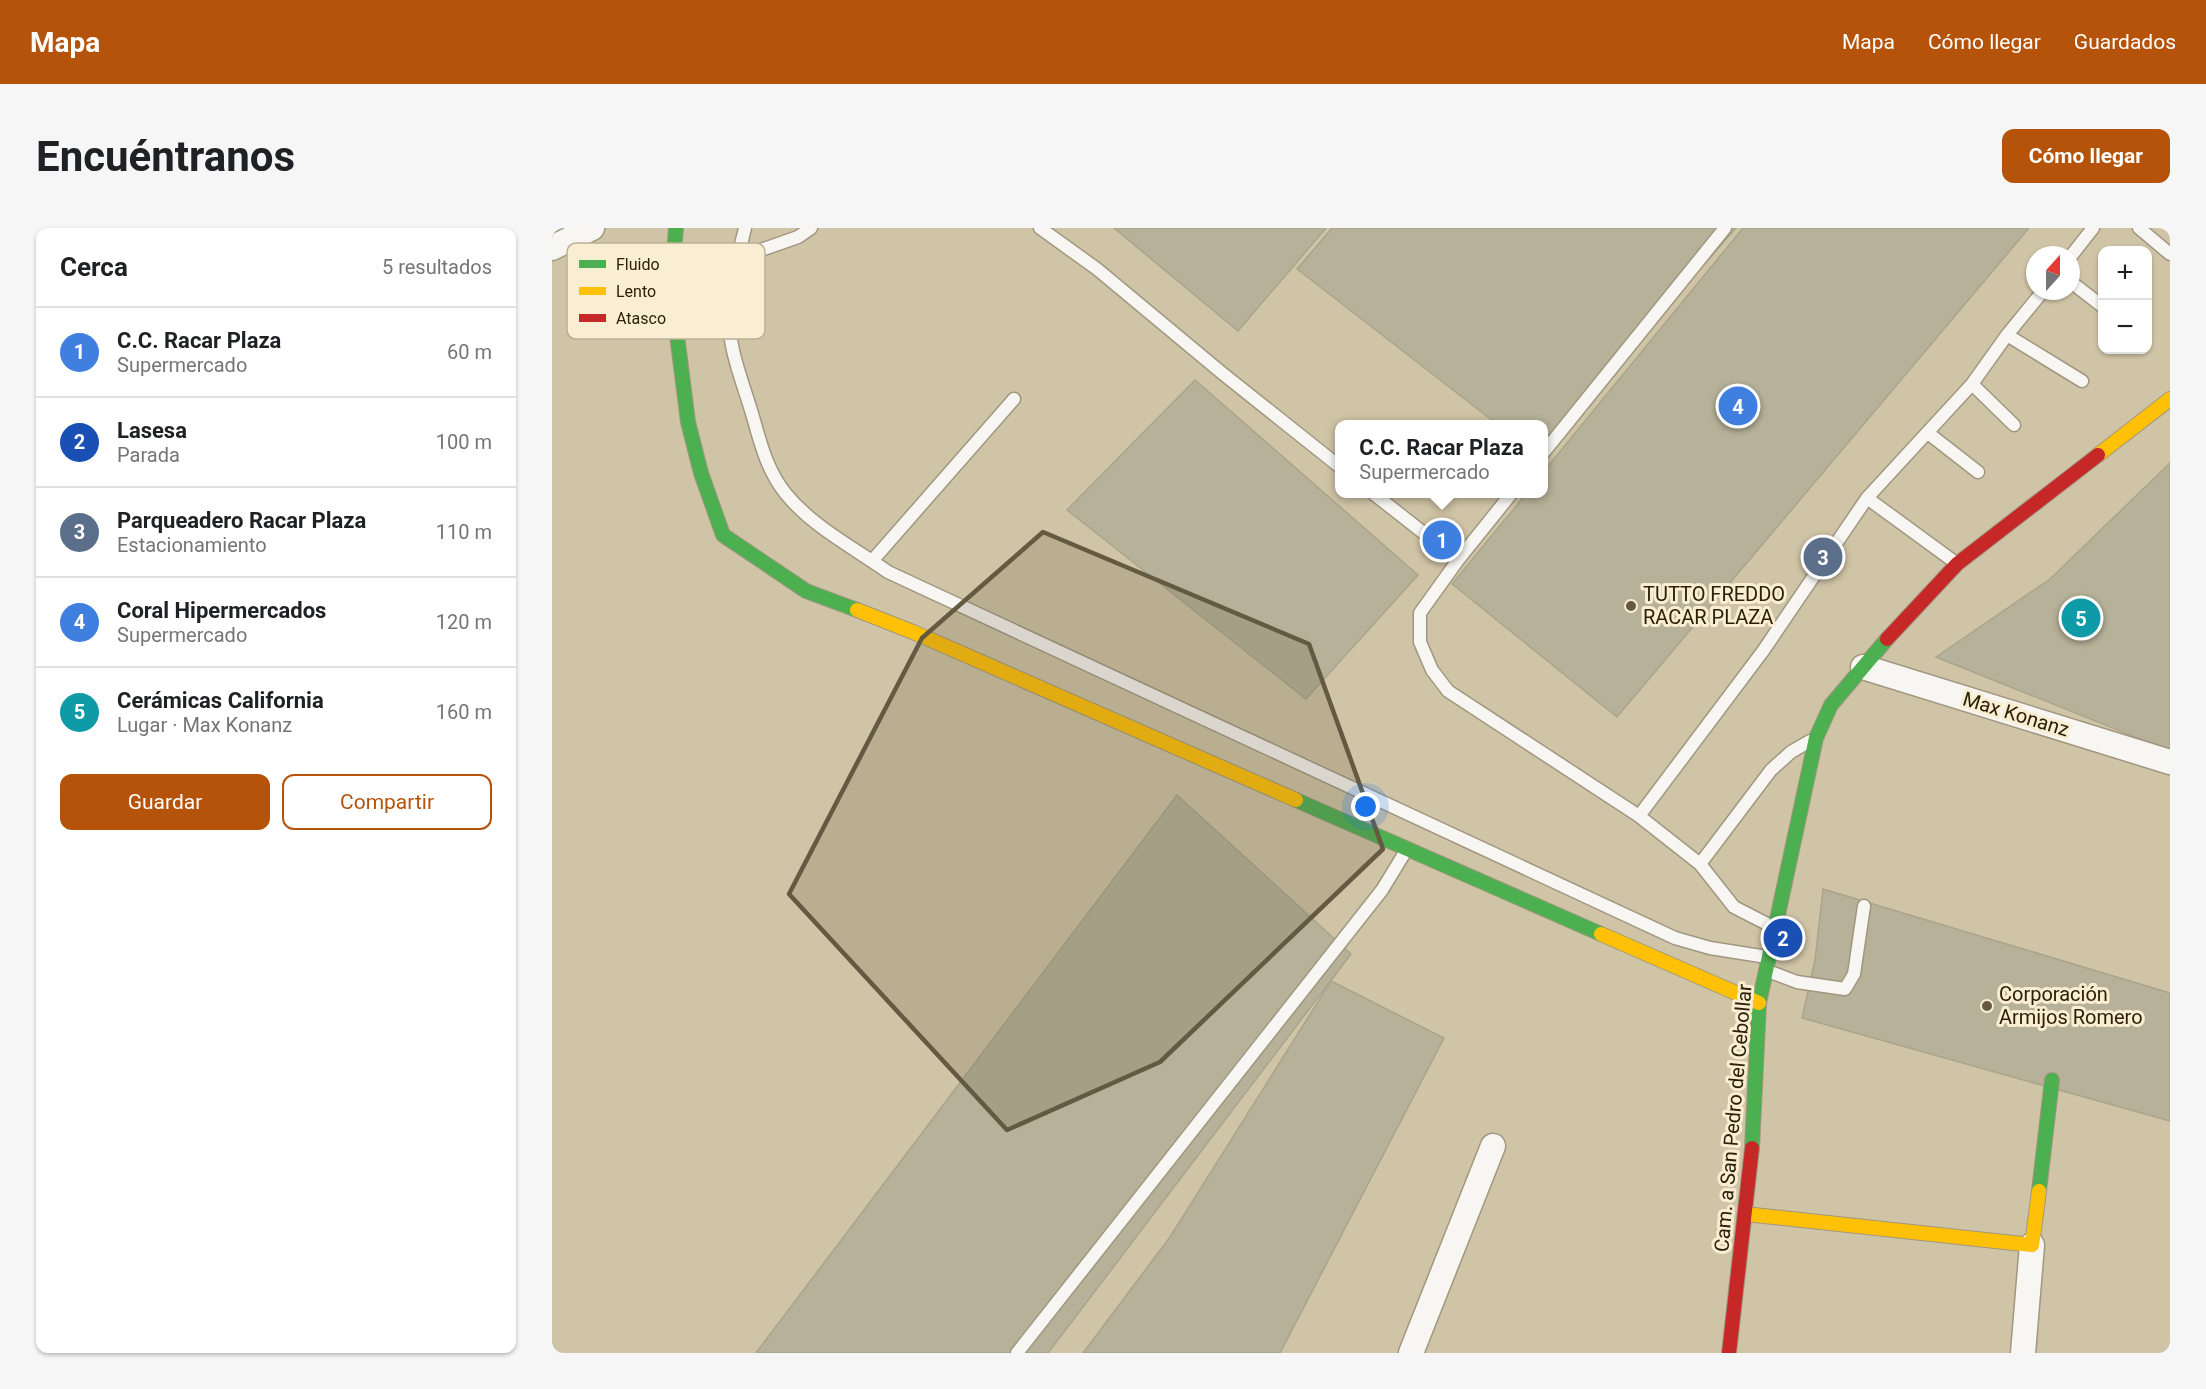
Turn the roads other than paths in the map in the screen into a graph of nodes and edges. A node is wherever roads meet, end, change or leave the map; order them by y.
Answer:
1 (592, 228) edge
2 (676, 228) edge
3 (745, 228) edge
4 (811, 228) edge
5 (1041, 228) edge
6 (1725, 228) edge
7 (2093, 228) edge
8 (2139, 228) edge
9 (675, 243) edge
10 (742, 243) edge
11 (2079, 246) edge
12 (552, 248) edge
13 (765, 249) edge
14 (2170, 254) edge
15 (2080, 289) edge
16 (2036, 300) edge
17 (2098, 302) edge
18 (2007, 335) junction
19 (677, 339) edge
20 (731, 339) edge
21 (2082, 381) dead end
22 (1972, 384) junction
23 (1014, 399) dead end
24 (2170, 399) edge
25 (2014, 425) dead end
26 (1928, 434) junction
27 (1548, 447) edge
28 (1335, 463) edge
29 (1978, 472) dead end
30 (1379, 498) edge
31 (1508, 498) edge
32 (1867, 498) junction
33 (1458, 560) junction
34 (872, 561) junction
35 (1957, 564) junction
36 (1863, 667) junction
37 (1816, 738) junction
38 (2170, 762) edge
39 (1639, 816) junction
40 (1408, 848) junction
41 (1700, 864) junction
42 (1864, 906) dead end
43 (1775, 928) junction
44 (1768, 964) junction
45 (1760, 1003) junction
46 (2052, 1080) dead end
47 (1493, 1146) dead end
48 (1745, 1214) junction
49 (2032, 1245) junction
50 (1017, 1353) edge
51 (1411, 1353) edge
52 (1729, 1353) edge
53 (2023, 1353) edge

1 - 12 street
2 - 9 street
3 - 10 lane
4 - 13 lane
5 - 28 lane
6 - 27 lane
7 - 11 lane
8 - 14 lane
15 - 17 lane
16 - 18 lane
18 - 21 lane
18 - 22 lane
19 - 40 street
20 - 34 lane
22 - 25 lane
22 - 26 lane
23 - 34 lane
24 - 35 street, Cam. a San Pedro del Cebollar
26 - 29 lane
26 - 32 lane
30 - 33 lane
31 - 33 lane
32 - 35 lane
32 - 39 lane
33 - 39 lane
34 - 44 lane
35 - 36 street, Cam. a San Pedro del Cebollar
36 - 37 street, Cam. a San Pedro del Cebollar
36 - 38 street, Max Konanz
37 - 41 lane
37 - 43 street, Cam. a San Pedro del Cebollar
39 - 41 lane
40 - 45 street
40 - 50 lane
41 - 43 lane
42 - 44 lane
43 - 44 street, Cam. a San Pedro del Cebollar
44 - 45 street, Cam. a San Pedro del Cebollar
45 - 48 street, Cam. a San Pedro del Cebollar
46 - 49 street
47 - 51 street
48 - 49 street
48 - 52 street, Cam. a San Pedro del Cebollar
49 - 53 street

